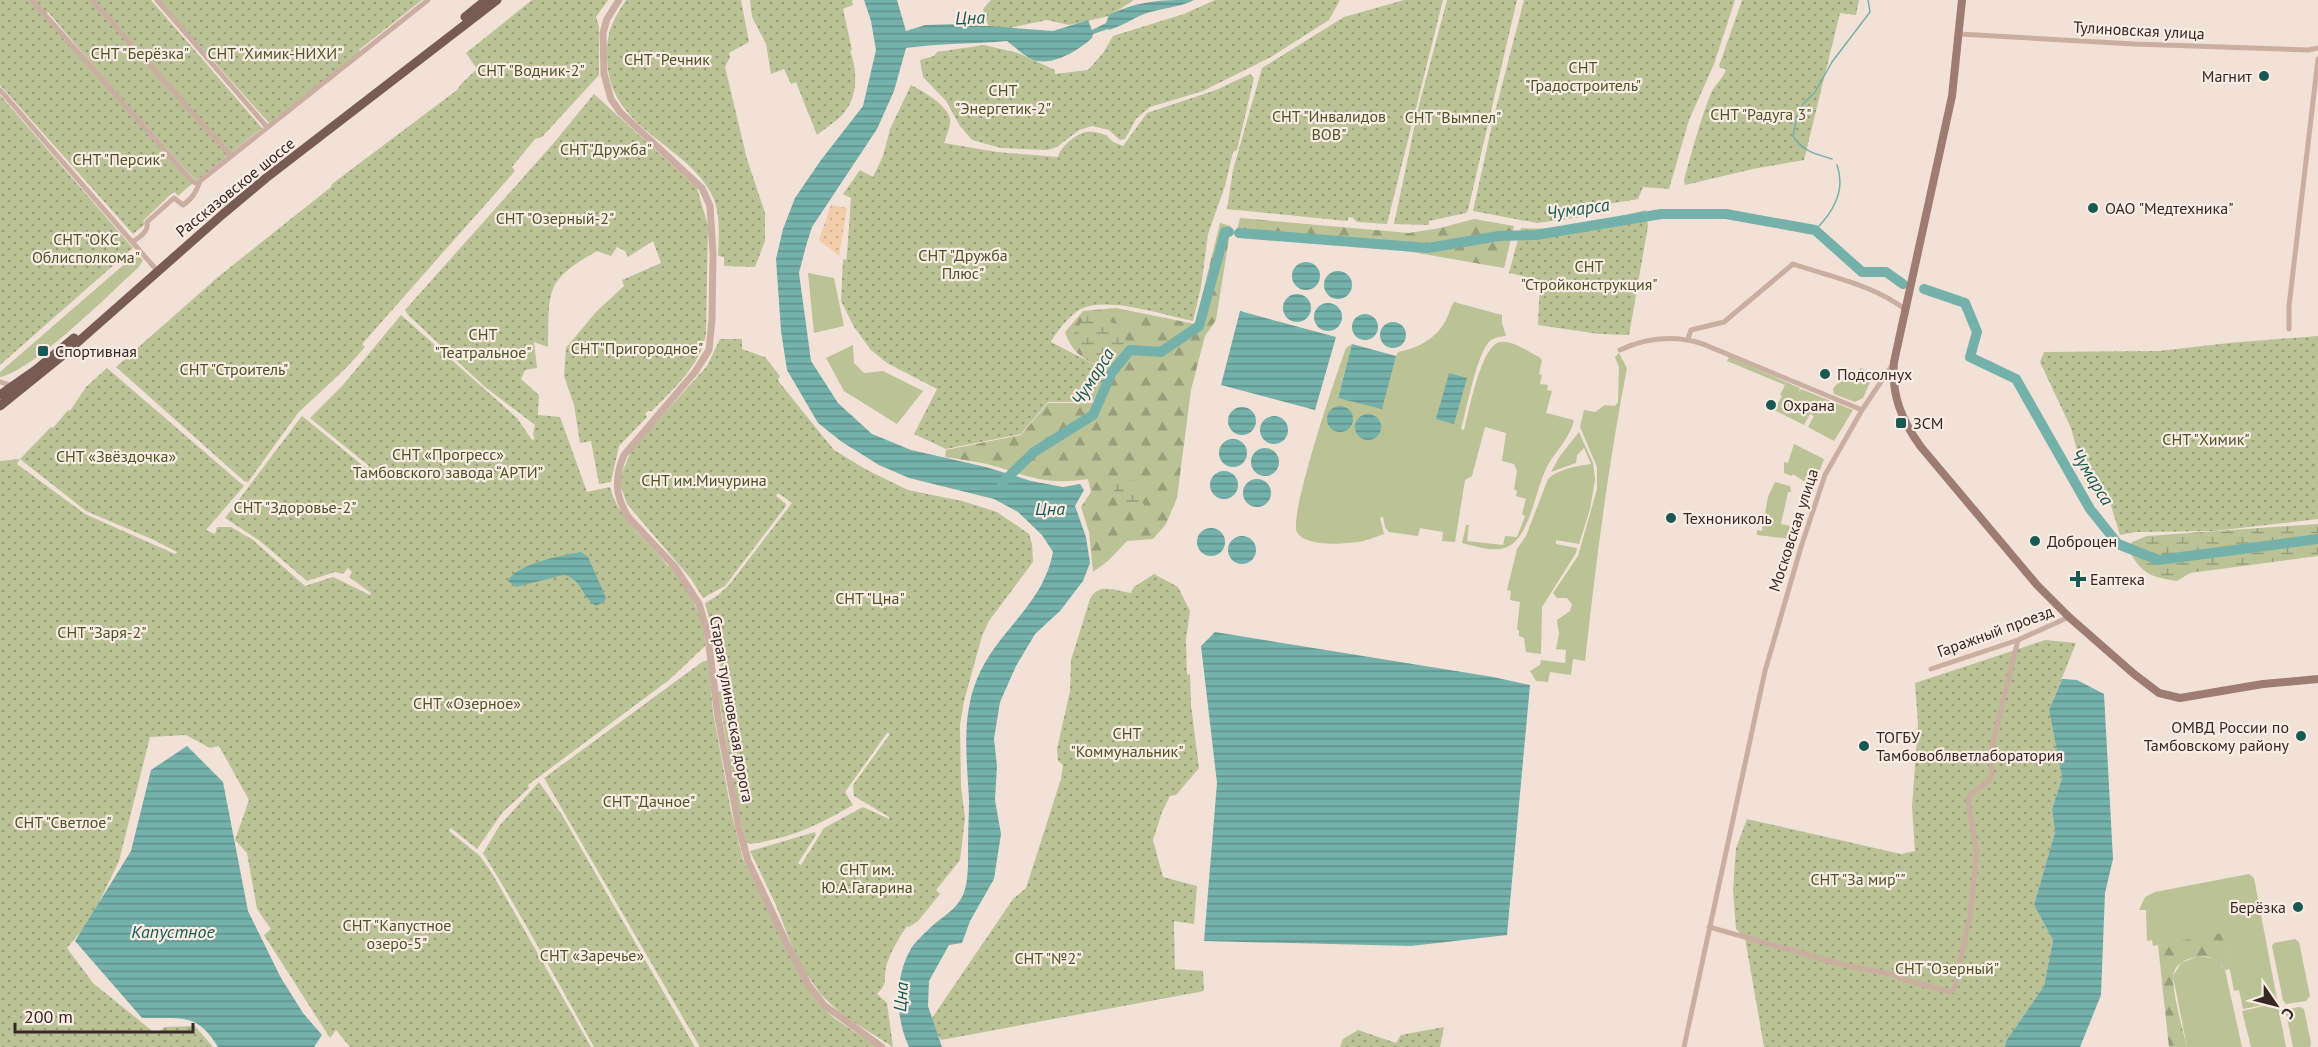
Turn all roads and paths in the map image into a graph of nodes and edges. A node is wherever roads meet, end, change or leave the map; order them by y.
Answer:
1 (32, 0) edge
2 (92, 0) edge
3 (157, 0) edge
4 (428, 0) edge
5 (486, 0) edge
6 (497, 0) edge
7 (619, 0) edge
8 (1962, 0) edge
9 (1959, 34) junction
10 (2318, 48) edge
11 (2318, 59) edge
12 (2318, 65) edge
13 (0, 90) edge
14 (267, 127) junction
15 (231, 156) junction
16 (198, 184) junction
17 (133, 242) junction
18 (154, 267) junction
19 (1906, 311) junction
20 (2289, 329) dead end
21 (1688, 339) junction
22 (1620, 350) dead end
23 (1894, 362) junction
24 (0, 382) edge
25 (13, 386) junction
26 (0, 395) edge
27 (0, 406) edge
28 (1862, 410) junction
29 (2069, 617) junction
30 (2018, 640) junction
31 (1931, 669) dead end
32 (2318, 679) edge
33 (1709, 927) junction
34 (882, 1047) edge
35 (1684, 1047) edge

1 - 16 street
2 - 15 street
3 - 14 street
4 - 14 street
5 - 18 main road, Рассказовское шоссе
6 - 27 main road, Рассказовское шоссе
7 - 34 street, Старая тулиновская дорога
8 - 9 main road, Московская улица
9 - 10 street, Тулиновская улица
9 - 19 main road, Московская улица
11 - 12 street
12 - 20 street
13 - 17 street
14 - 15 street
15 - 16 street
16 - 17 street
17 - 18 street
18 - 25 main road, Рассказовское шоссе
19 - 21 street
19 - 23 main road, Московская улица
21 - 22 street
21 - 28 street
23 - 28 street, Московская улица
23 - 29 main road
24 - 25 street
25 - 26 main road, Рассказовское шоссе
28 - 33 street, Московская улица
29 - 30 street, Гаражный проезд
29 - 32 main road
30 - 31 street, Гаражный проезд
30 - 33 street
33 - 35 street, Московская улица

